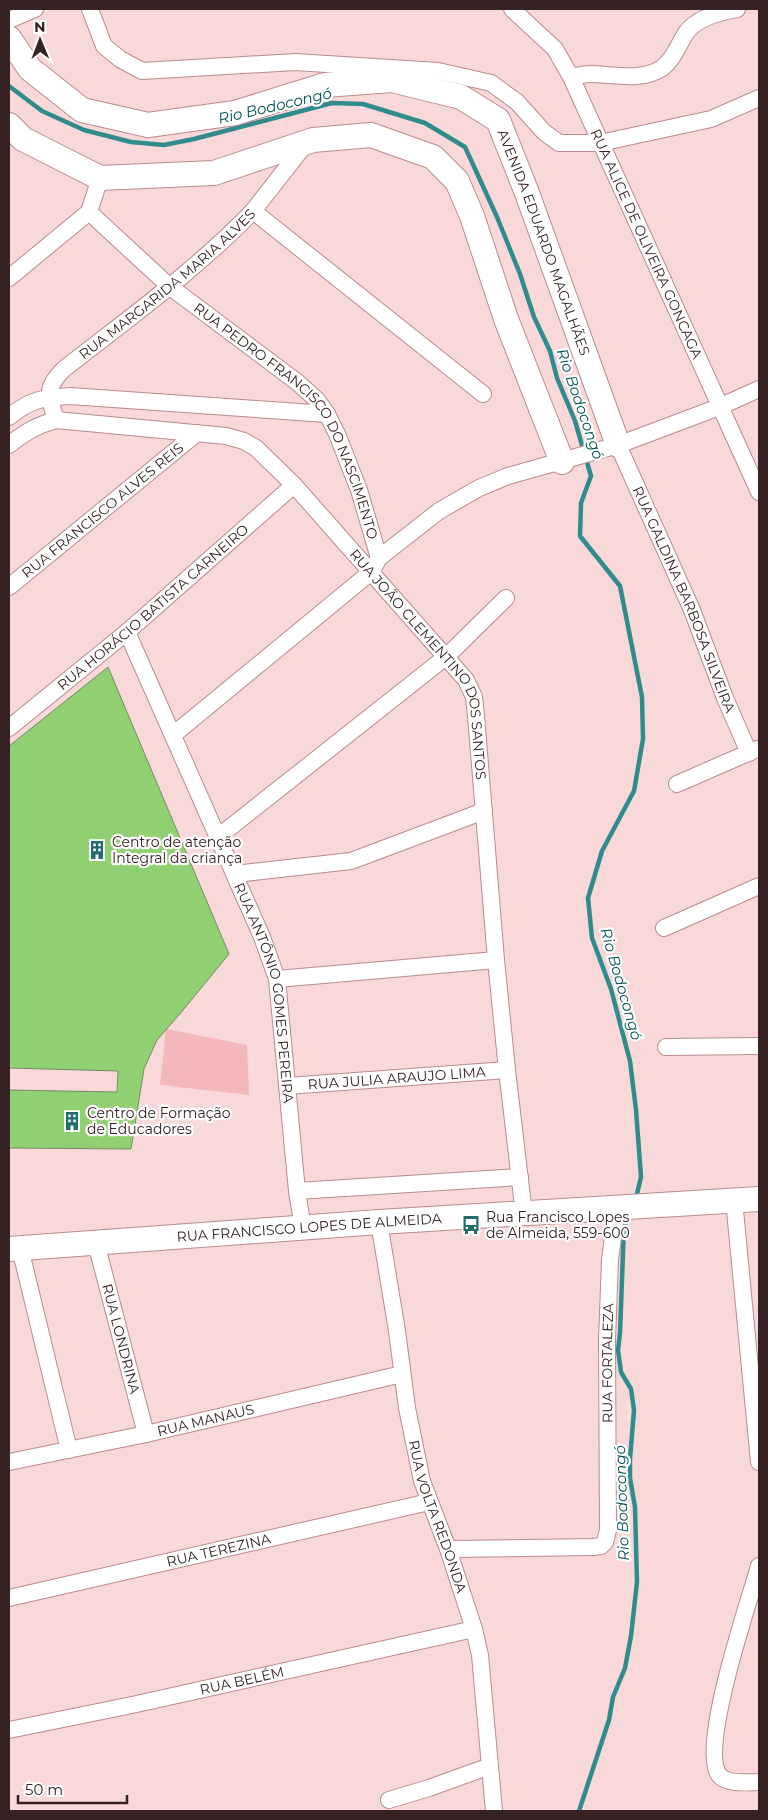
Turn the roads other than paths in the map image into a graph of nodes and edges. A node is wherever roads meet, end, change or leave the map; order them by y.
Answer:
1 (34, 9) edge
2 (90, 9) edge
3 (512, 9) edge
4 (737, 9) edge
5 (9, 20) edge
6 (9, 38) edge
7 (571, 77) junction
8 (759, 98) edge
9 (9, 125) edge
10 (307, 142) junction
11 (600, 143) junction
12 (100, 178) junction
13 (253, 211) junction
14 (89, 212) junction
15 (9, 278) edge
16 (169, 286) junction
17 (759, 389) edge
18 (482, 394) dead end
19 (50, 397) junction
20 (719, 407) junction
21 (328, 414) junction
22 (9, 417) edge
23 (56, 420) junction
24 (197, 433) junction
25 (9, 445) edge
26 (610, 448) junction
27 (565, 461) junction
28 (294, 485) junction
29 (759, 492) edge
30 (375, 565) junction
31 (9, 587) edge
32 (506, 598) dead end
33 (128, 632) junction
34 (447, 656) junction
35 (9, 728) edge
36 (173, 735) junction
37 (754, 750) edge
38 (677, 784) dead end
39 (484, 811) junction
40 (218, 837) junction
41 (235, 874) junction
42 (759, 886) edge
43 (664, 928) dead end
44 (496, 960) junction
45 (277, 978) junction
46 (666, 1046) dead end
47 (759, 1046) edge
48 (507, 1070) junction
49 (287, 1086) junction
50 (520, 1177) junction
51 (298, 1191) junction
52 (759, 1199) edge
53 (734, 1200) junction
54 (635, 1206) junction
55 (524, 1214) junction
56 (379, 1222) junction
57 (303, 1228) junction
58 (96, 1243) junction
59 (15, 1249) edge
60 (402, 1374) junction
61 (146, 1434) junction
62 (68, 1450) junction
63 (9, 1462) edge
64 (759, 1462) edge
65 (429, 1502) junction
66 (448, 1550) junction
67 (759, 1566) edge
68 (9, 1598) edge
69 (474, 1629) junction
70 (9, 1730) edge
71 (490, 1766) junction
72 (759, 1782) edge
73 (389, 1800) dead end
74 (494, 1811) edge

1 - 5 street
2 - 11 street
3 - 7 street, RUA ALICE DE OLIVEIRA GONCAGA
4 - 7 street
6 - 26 street, AVENIDA EDUARDO MAGALHÃES
7 - 11 street, RUA ALICE DE OLIVEIRA GONCAGA
8 - 11 street
9 - 12 street
10 - 12 street
10 - 13 street
10 - 27 street
11 - 20 street, RUA ALICE DE OLIVEIRA GONCAGA
12 - 14 street
13 - 16 street, RUA MARGARIDA MARIA ALVES
13 - 18 street, RUA MARGARIDA MARIA ALVES
14 - 15 street
14 - 16 street, RUA PEDRO FRANCISCO DO NASCIMENTO
16 - 19 street, RUA MARGARIDA MARIA ALVES
16 - 21 street, RUA PEDRO FRANCISCO DO NASCIMENTO
17 - 20 street
19 - 21 street
19 - 22 street
19 - 23 street
20 - 26 street
20 - 29 street, RUA ALICE DE OLIVEIRA GONCAGA
21 - 30 street, RUA PEDRO FRANCISCO DO NASCIMENTO
23 - 24 street, RUA JOÃO CLEMENTINO DOS SANTOS
23 - 25 street, RUA JOÃO CLEMENTINO DOS SANTOS
24 - 28 street, RUA JOÃO CLEMENTINO DOS SANTOS
24 - 31 street, RUA FRANCISCO ALVES REIS
26 - 27 street
26 - 37 street, RUA GALDINA BARBOSA SILVEIRA
27 - 30 street
28 - 30 street, RUA JOÃO CLEMENTINO DOS SANTOS
28 - 33 street, RUA HORÁCIO BATISTA CARNEIRO
30 - 34 street, RUA JOÃO CLEMENTINO DOS SANTOS
30 - 36 street
32 - 34 street
33 - 35 street, RUA HORÁCIO BATISTA CARNEIRO
33 - 36 street, RUA ANTÔNIO GOMES PEREIRA
34 - 39 street, RUA JOÃO CLEMENTINO DOS SANTOS
34 - 40 street
36 - 40 street, RUA ANTÔNIO GOMES PEREIRA
37 - 38 street
39 - 41 street
39 - 44 street, RUA JOÃO CLEMENTINO DOS SANTOS
40 - 41 street, RUA ANTÔNIO GOMES PEREIRA
41 - 45 street, RUA ANTÔNIO GOMES PEREIRA
42 - 43 street
44 - 45 street
44 - 48 street, RUA JOÃO CLEMENTINO DOS SANTOS
45 - 49 street, RUA ANTÔNIO GOMES PEREIRA
46 - 47 street
48 - 49 street, RUA JULIA ARAUJO LIMA
48 - 50 street, RUA JOÃO CLEMENTINO DOS SANTOS
49 - 51 street, RUA ANTÔNIO GOMES PEREIRA
50 - 51 street
50 - 55 street, RUA JOÃO CLEMENTINO DOS SANTOS
51 - 57 street, RUA ANTÔNIO GOMES PEREIRA
52 - 53 street, RUA FRANCISCO LOPES DE ALMEIDA
53 - 54 street, RUA FRANCISCO LOPES DE ALMEIDA
53 - 64 street
54 - 55 street, RUA FRANCISCO LOPES DE ALMEIDA
54 - 66 street, RUA FORTALEZA
55 - 56 street, RUA FRANCISCO LOPES DE ALMEIDA
56 - 57 street, RUA FRANCISCO LOPES DE ALMEIDA
56 - 60 street, RUA VOLTA REDONDA
57 - 58 street, RUA FRANCISCO LOPES DE ALMEIDA
58 - 59 street, RUA FRANCISCO LOPES DE ALMEIDA
58 - 61 street, RUA LONDRINA
59 - 62 street
60 - 61 street, RUA MANAUS
60 - 65 street, RUA VOLTA REDONDA
61 - 62 street, RUA MANAUS
62 - 63 street, RUA MANAUS
65 - 66 street, RUA VOLTA REDONDA
65 - 68 street, RUA TEREZINA
66 - 69 street, RUA VOLTA REDONDA
67 - 72 street
69 - 70 street, RUA BELÉM
69 - 71 street, RUA VOLTA REDONDA
71 - 73 street
71 - 74 street, RUA VOLTA REDONDA

